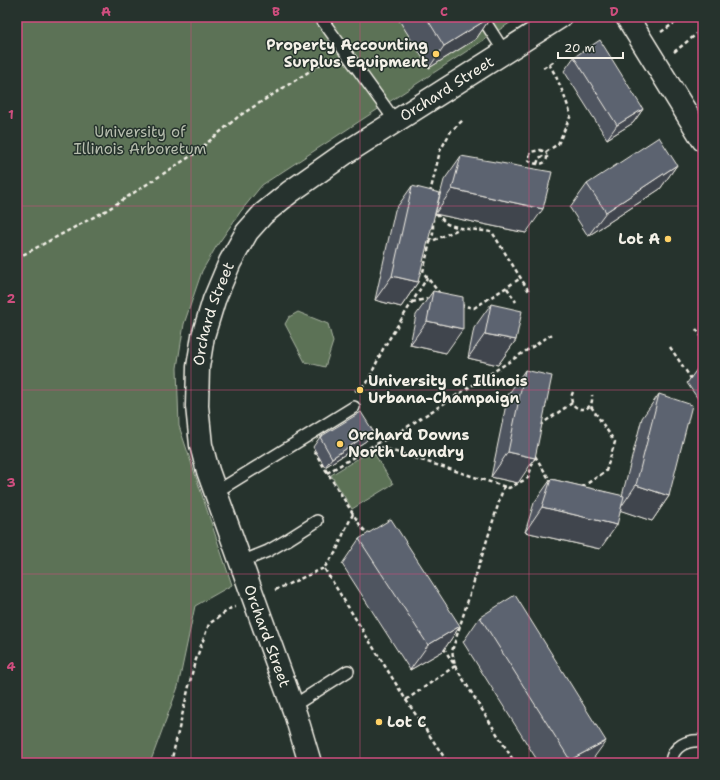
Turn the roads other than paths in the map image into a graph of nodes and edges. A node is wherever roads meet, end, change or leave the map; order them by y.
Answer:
1 (320, 17) edge
2 (482, 17) edge
3 (560, 17) edge
4 (627, 17) edge
5 (505, 52) junction
6 (396, 122) junction
7 (703, 140) edge
8 (354, 407) road end
9 (216, 492) junction
10 (317, 521) dead end
11 (241, 562) junction
12 (348, 671) dead end
13 (293, 706) junction
14 (703, 741) edge
15 (310, 763) edge
16 (671, 763) edge

1 - 6 lane
2 - 5 lane
3 - 5 street, Orchard Street
4 - 7 street
5 - 6 street, Orchard Street
6 - 9 street, Orchard Street
8 - 9 lane
9 - 11 street, Orchard Street
10 - 11 lane
11 - 13 street, Orchard Street
12 - 13 lane
13 - 15 street, Orchard Street
14 - 16 lane

